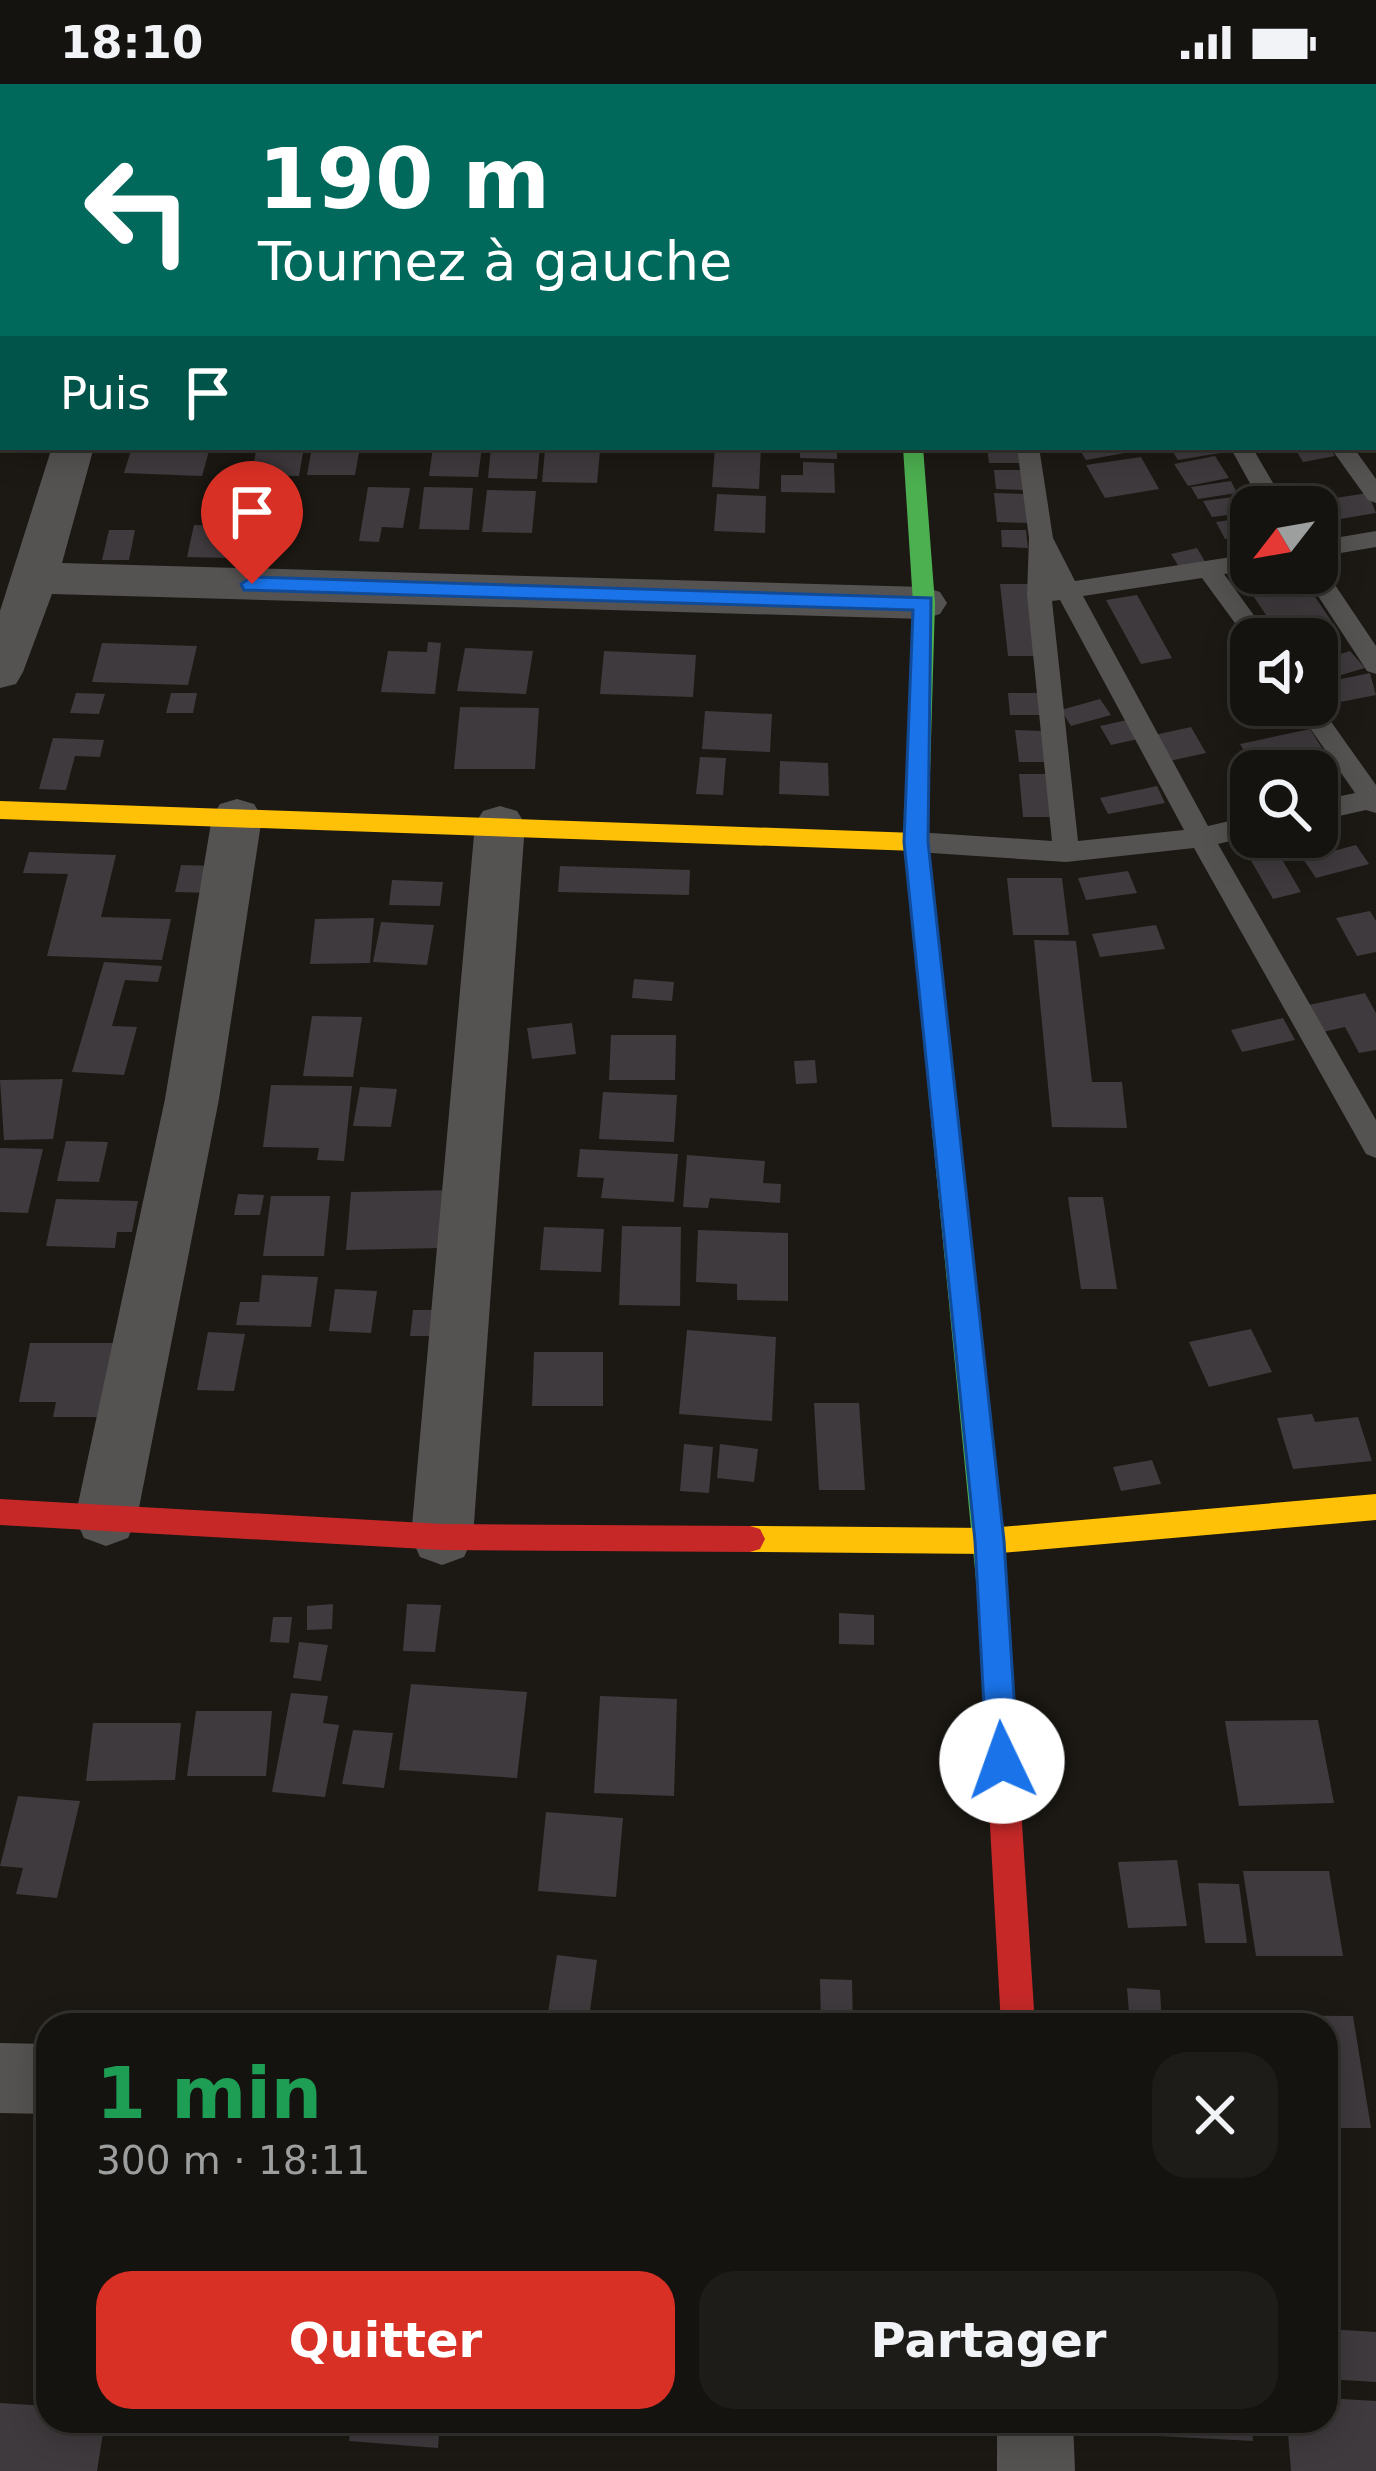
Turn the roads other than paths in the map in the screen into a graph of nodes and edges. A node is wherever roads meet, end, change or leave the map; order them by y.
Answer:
1 (72, 450) edge
2 (914, 450) edge
3 (1028, 450) edge
4 (1243, 450) edge
5 (1343, 450) edge
6 (1263, 486) edge
7 (1376, 495) edge
8 (1376, 539) edge
9 (1338, 545) edge
10 (1230, 566) edge
11 (1209, 570) junction
12 (35, 578) junction
13 (1053, 592) junction
14 (1329, 594) edge
15 (924, 603) junction
16 (1244, 618) edge
17 (1376, 665) edge
18 (0, 672) edge
19 (1321, 726) edge
20 (1375, 800) edge
21 (1338, 807) edge
22 (0, 810) edge
23 (237, 817) junction
24 (500, 824) junction
25 (1230, 831) edge
26 (1200, 838) junction
27 (916, 842) junction
28 (1066, 852) junction
29 (1373, 1135) edge
30 (1376, 1507) edge
31 (0, 1512) edge
32 (106, 1518) junction
33 (442, 1537) junction
34 (989, 1541) junction
35 (1017, 2013) edge
36 (0, 2078) edge
37 (36, 2079) edge
38 (1034, 2433) edge
39 (1036, 2471) edge

1 - 12 street
2 - 15 street
3 - 13 lane
4 - 6 lane
5 - 7 lane
8 - 9 lane
10 - 11 lane
11 - 13 lane
11 - 16 lane
12 - 15 street
12 - 18 street
13 - 26 lane
13 - 28 lane
14 - 17 lane
15 - 27 street
19 - 20 lane
20 - 21 lane
22 - 23 street
23 - 24 street
23 - 32 street
24 - 27 street
24 - 33 street
25 - 26 lane
26 - 28 lane
26 - 29 lane
27 - 28 lane
27 - 34 street
30 - 34 street
31 - 32 street
32 - 33 street
33 - 34 street
34 - 35 street
36 - 37 street
38 - 39 street

